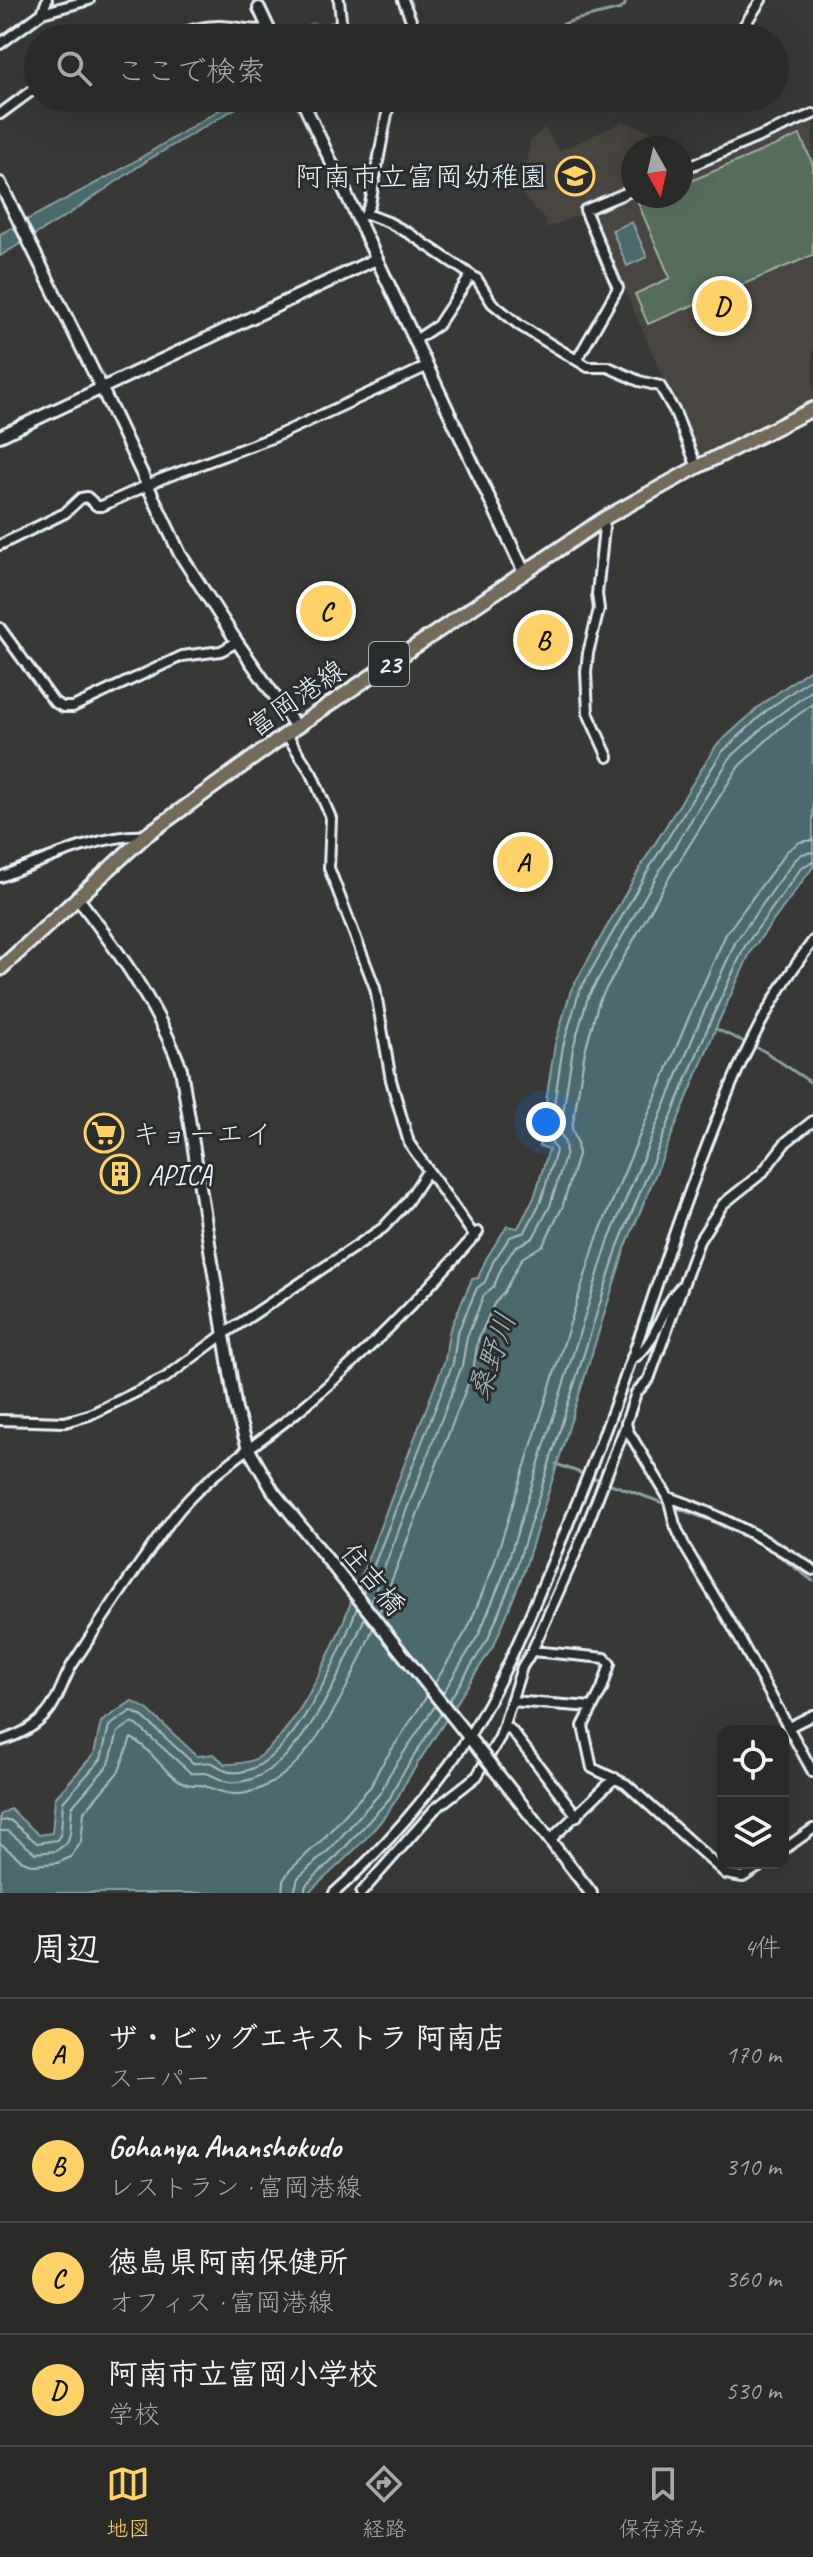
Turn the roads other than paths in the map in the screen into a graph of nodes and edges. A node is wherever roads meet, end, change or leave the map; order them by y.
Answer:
1 (47, 0) edge
2 (89, 0) edge
3 (339, 0) edge
4 (403, 0) edge
5 (761, 0) edge
6 (259, 8) dead end
7 (42, 13) junction
8 (411, 20) dead end
9 (27, 24) edge
10 (266, 24) edge
11 (339, 24) edge
12 (745, 24) edge
13 (24, 26) edge
14 (0, 44) edge
15 (24, 96) edge
16 (308, 112) edge
17 (387, 112) edge
18 (0, 114) edge
19 (813, 114) edge
20 (693, 165) edge
21 (0, 183) edge
22 (621, 195) edge
23 (362, 216) junction
24 (376, 259) junction
25 (471, 275) junction
26 (414, 341) junction
27 (577, 360) junction
28 (426, 367) junction
29 (101, 387) junction
30 (813, 409) edge
31 (0, 436) edge
32 (697, 467) junction
33 (147, 485) junction
34 (605, 518) junction
35 (0, 545) edge
36 (524, 572) junction
37 (0, 628) edge
38 (237, 642) junction
39 (291, 730) junction
40 (608, 757) dead end
41 (145, 836) junction
42 (0, 877) edge
43 (77, 897) junction
44 (813, 941) edge
45 (0, 969) edge
46 (813, 1121) edge
47 (428, 1170) junction
48 (683, 1284) junction
49 (224, 1334) junction
50 (632, 1359) junction
51 (0, 1420) edge
52 (626, 1423) junction
53 (250, 1451) junction
54 (669, 1503) junction
55 (813, 1570) edge
56 (532, 1651) junction
57 (511, 1701) junction
58 (592, 1707) junction
59 (813, 1715) edge
60 (788, 1725) edge
61 (504, 1726) junction
62 (789, 1727) joint
63 (465, 1733) junction
64 (0, 1741) edge
65 (813, 1772) edge
66 (615, 1778) junction
67 (577, 1816) junction
68 (813, 1829) edge
69 (550, 1840) junction
70 (789, 1846) edge
71 (717, 1866) edge
72 (720, 1869) edge
73 (756, 1869) edge
74 (334, 1893) edge
75 (361, 1893) edge
76 (591, 1893) edge

1 - 7 street
2 - 7 street
3 - 11 street
4 - 8 street
5 - 12 street
6 - 10 street
7 - 9 street
13 - 14 street
15 - 18 street
16 - 23 street
17 - 23 street
19 - 20 street
21 - 29 street
22 - 27 street
23 - 24 street
23 - 25 street
24 - 26 street
24 - 29 street
25 - 26 street
25 - 27 street
26 - 28 street
27 - 32 street
28 - 33 street
28 - 36 street
29 - 31 street
29 - 33 street
30 - 32 main road, 富岡港線 / 23
32 - 34 main road, 富岡港線 / 23
33 - 35 street
33 - 38 street
34 - 36 main road, 富岡港線 / 23
34 - 40 street
36 - 39 main road, 富岡港線 / 23
37 - 38 street
38 - 39 street
39 - 41 main road, 富岡港線 / 23
39 - 47 street
41 - 42 street
41 - 43 main road, 富岡港線 / 23
43 - 45 main road, 富岡港線 / 23
43 - 49 street, 住吉橋
44 - 50 street
46 - 48 street
47 - 49 street
47 - 53 street
48 - 50 street
48 - 52 street
49 - 51 street
49 - 53 street, 住吉橋
50 - 63 street
52 - 54 street
52 - 56 street
53 - 63 street, 住吉橋
53 - 64 street
54 - 55 street
54 - 60 street
56 - 57 street
56 - 58 street
57 - 58 street
57 - 61 street
58 - 66 street
59 - 62 street
61 - 67 street
61 - 75 street
62 - 65 street
63 - 69 street, 住吉橋, bridge
63 - 74 street
66 - 67 street
66 - 71 street
67 - 69 street
68 - 70 street
69 - 76 street, 住吉橋
72 - 73 street

